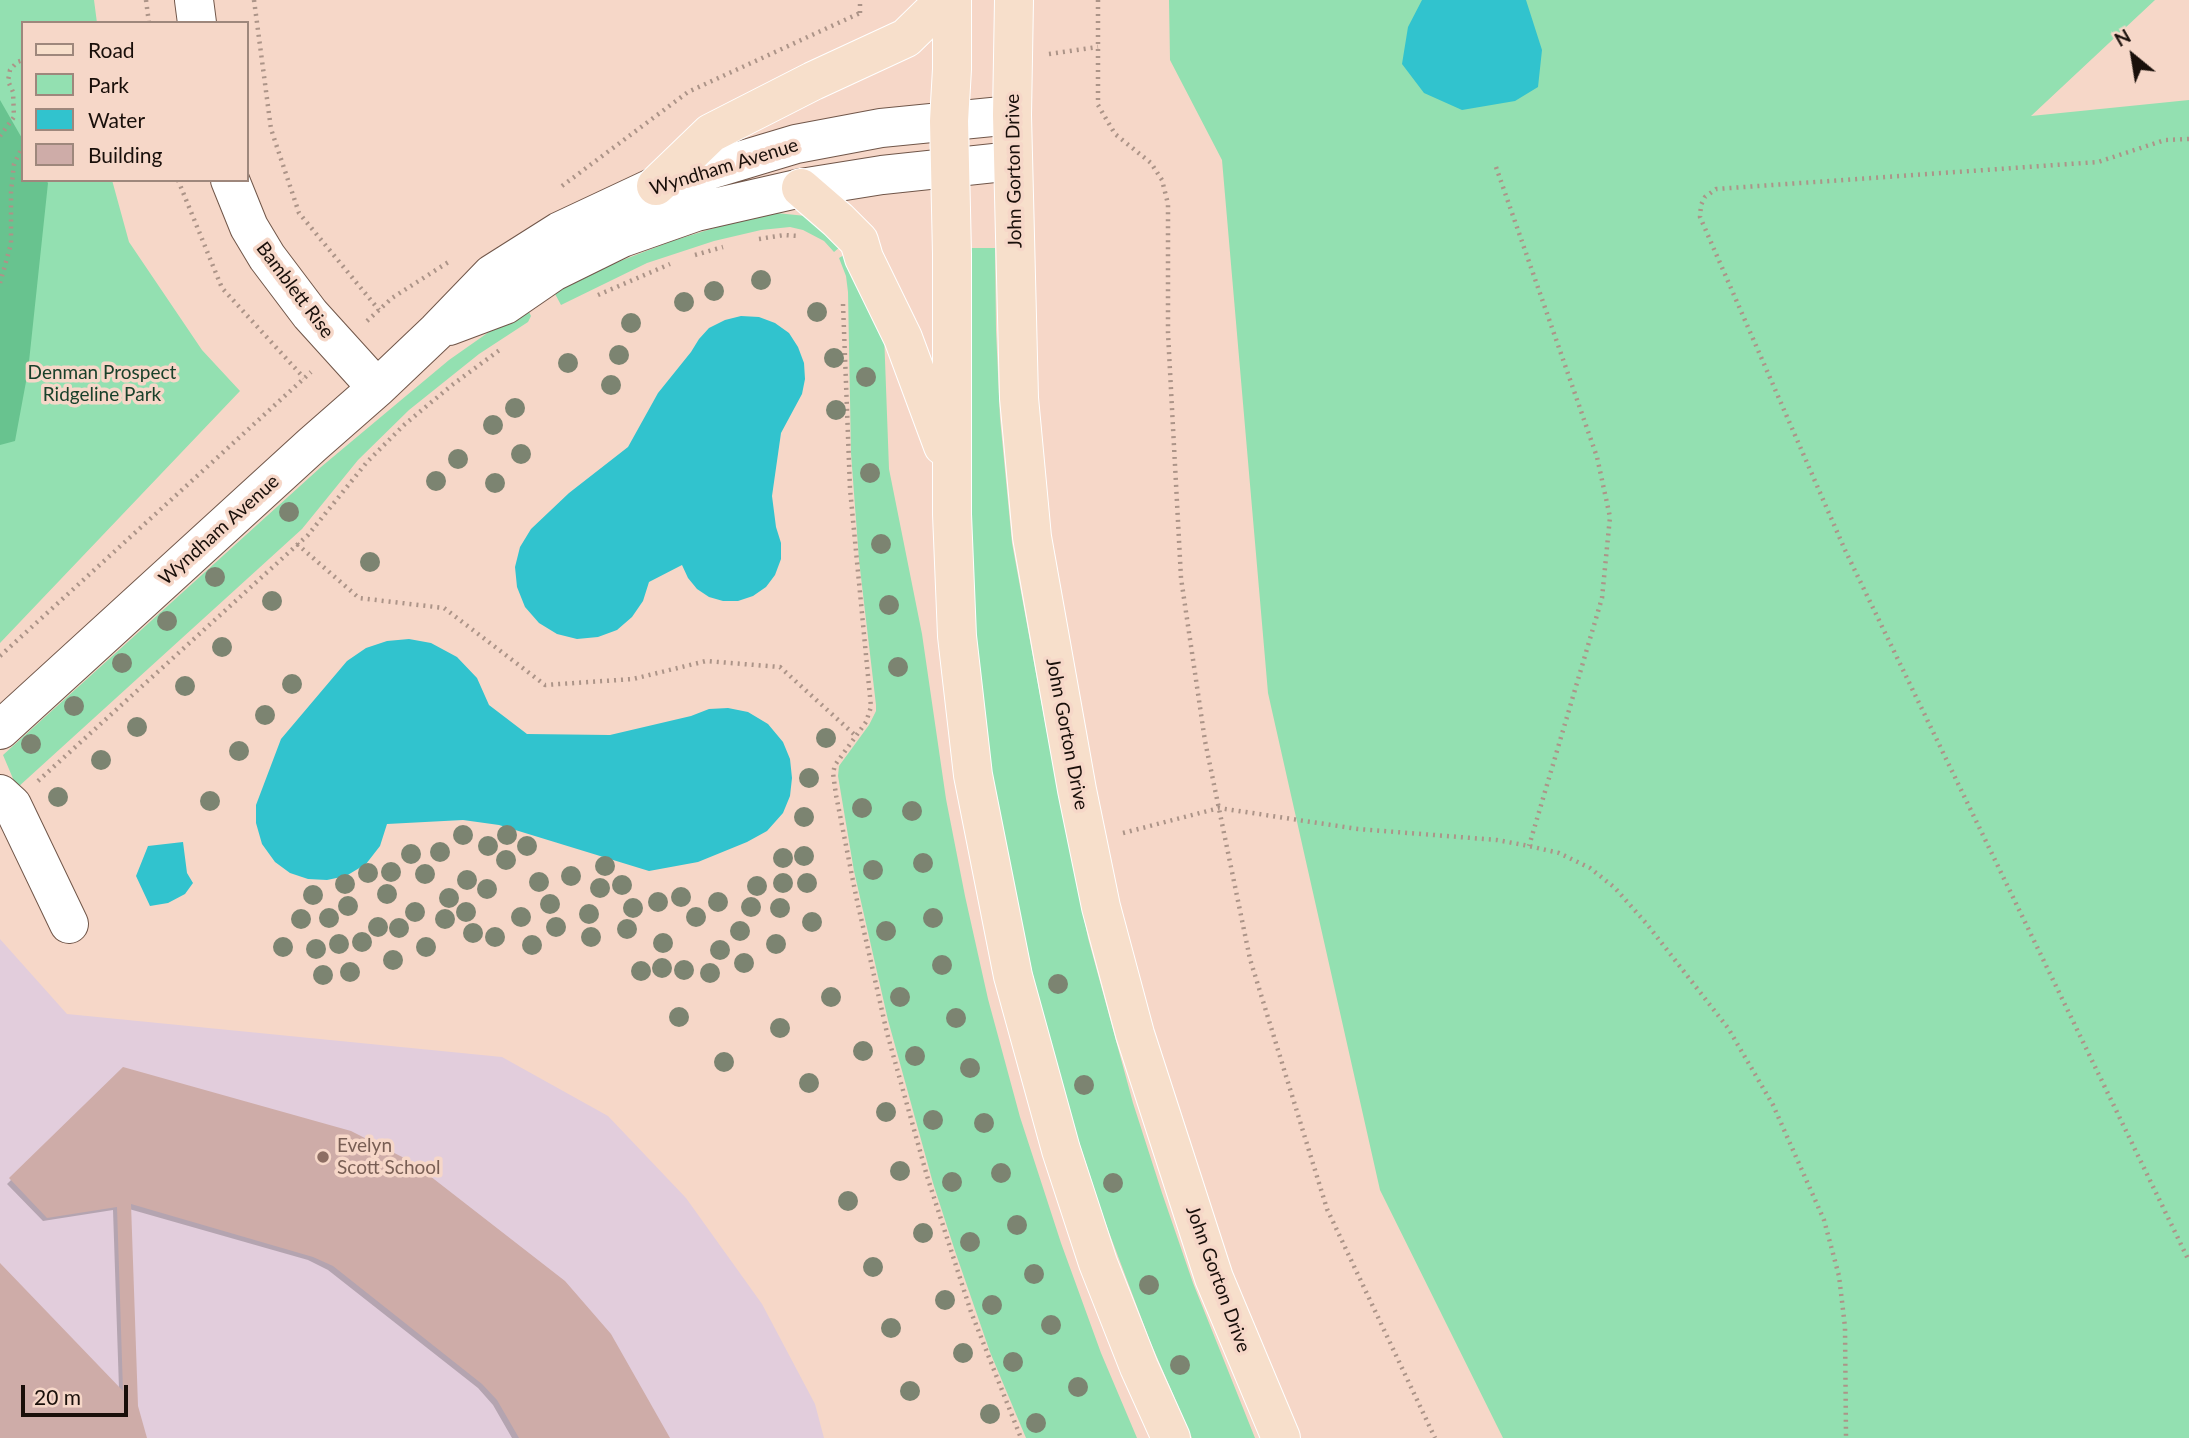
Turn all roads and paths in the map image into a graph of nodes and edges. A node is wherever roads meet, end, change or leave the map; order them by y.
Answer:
1 (146, 0) edge
2 (194, 0) edge
3 (254, 0) edge
4 (860, 0) edge
5 (945, 0) edge
6 (952, 0) edge
7 (1014, 0) edge
8 (1098, 0) edge
9 (860, 13) dead end
10 (149, 21) edge
11 (197, 21) edge
12 (21, 61) edge
13 (1012, 115) junction
14 (948, 121) junction
15 (0, 136) edge
16 (2189, 139) edge
17 (21, 150) edge
18 (1013, 161) junction
19 (949, 167) junction
20 (1496, 167) dead end
21 (179, 182) edge
22 (231, 182) edge
23 (656, 186) junction
24 (801, 188) junction
25 (806, 239) dead end
26 (756, 240) dead end
27 (735, 245) dead end
28 (685, 259) dead end
29 (678, 261) dead end
30 (0, 283) edge
31 (843, 296) dead end
32 (590, 299) dead end
33 (379, 310) dead end
34 (437, 331) junction
35 (508, 344) dead end
36 (377, 388) junction
37 (952, 471) junction
38 (297, 544) junction
39 (0, 656) edge
40 (0, 730) edge
41 (856, 736) junction
42 (6, 800) edge
43 (1219, 808) junction
44 (1088, 842) junction
45 (1529, 846) junction
46 (69, 924) dead end
47 (2189, 1261) edge
48 (1021, 1438) edge
49 (1171, 1438) edge
50 (1281, 1438) edge
51 (1434, 1438) edge
52 (1846, 1438) edge

1 - 10 path
2 - 11 street
3 - 33 path
4 - 9 path
5 - 23 main road
6 - 14 main road
7 - 13 main road, John Gorton Drive
8 - 43 path
12 - 15 path
13 - 14 street, Wyndham Avenue
13 - 18 main road, John Gorton Drive
14 - 19 main road
14 - 23 street, Wyndham Avenue
16 - 47 path
17 - 30 path
18 - 19 street, Wyndham Avenue
18 - 44 main road, John Gorton Drive
19 - 24 street, Wyndham Avenue
19 - 37 main road
20 - 45 path
21 - 39 path
22 - 36 street, Bamblett Rise
23 - 34 street, Wyndham Avenue
24 - 34 street, Wyndham Avenue
24 - 37 main road
25 - 26 path
27 - 28 path
29 - 32 path
31 - 41 path
34 - 36 street, Wyndham Avenue
35 - 38 path
36 - 40 street, Wyndham Avenue
37 - 49 main road
38 - 41 path
38 - 42 path
41 - 48 path
42 - 46 street
43 - 44 path
43 - 45 path
43 - 51 path
44 - 50 main road, John Gorton Drive
45 - 52 path

